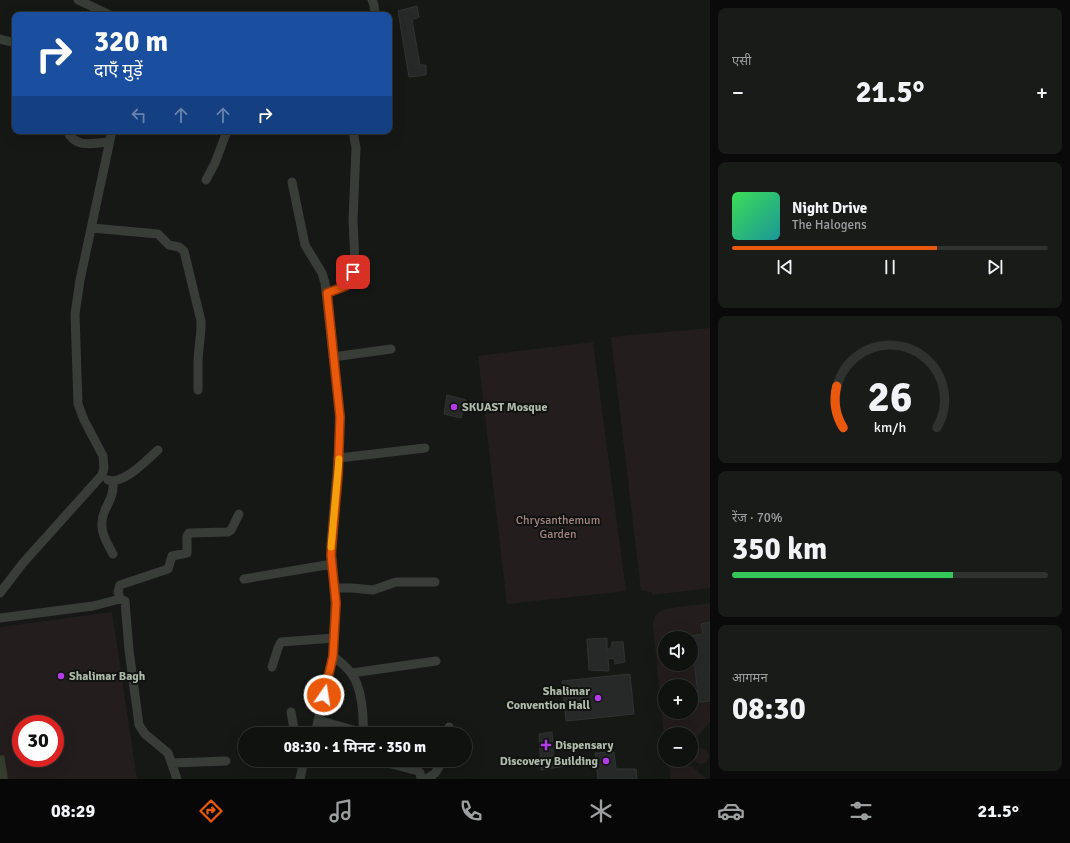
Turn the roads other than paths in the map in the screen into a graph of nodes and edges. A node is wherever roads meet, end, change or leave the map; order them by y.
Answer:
1 (78, 0) edge
2 (372, 0) edge
3 (104, 12) edge
4 (375, 12) edge
5 (0, 39) edge
6 (12, 42) edge
7 (68, 134) edge
8 (111, 134) edge
9 (226, 134) edge
10 (354, 134) edge
11 (109, 142) junction
12 (206, 180) dead end
13 (292, 182) dead end
14 (92, 228) junction
15 (327, 293) junction
16 (391, 349) dead end
17 (333, 357) junction
18 (198, 390) dead end
19 (425, 448) dead end
20 (158, 450) dead end
21 (339, 458) junction
22 (102, 475) junction
23 (113, 481) junction
24 (239, 514) dead end
25 (113, 554) dead end
26 (332, 564) junction
27 (244, 579) dead end
28 (435, 582) dead end
29 (334, 588) junction
30 (0, 593) edge
31 (120, 599) junction
32 (0, 618) edge
33 (334, 638) junction
34 (333, 656) junction
35 (436, 661) dead end
36 (272, 667) dead end
37 (352, 673) junction
38 (291, 712) dead end
39 (318, 720) junction
40 (294, 727) edge
41 (316, 727) edge
42 (343, 727) edge
43 (364, 727) edge
44 (226, 761) dead end
45 (172, 763) junction
46 (303, 767) edge
47 (403, 767) edge
48 (440, 767) edge
49 (177, 779) edge
50 (300, 779) edge
51 (421, 779) edge
52 (425, 779) edge

1 - 3 street
2 - 4 street
5 - 6 street
7 - 11 street
8 - 11 street
9 - 12 street
10 - 15 street
11 - 14 street
13 - 15 street
14 - 18 street
14 - 22 street
15 - 17 street
16 - 17 street
17 - 21 street
19 - 21 street
20 - 23 street
21 - 26 street
22 - 23 street
22 - 30 street
23 - 25 street
24 - 31 street
26 - 27 street
26 - 29 street
28 - 29 street
29 - 33 street
31 - 32 street
31 - 45 street
33 - 34 street
33 - 36 street
34 - 37 street
34 - 39 street
35 - 37 street
37 - 43 street
38 - 40 street
39 - 41 street
39 - 42 street
44 - 45 street
45 - 49 street
46 - 50 street
47 - 51 street
48 - 52 street

